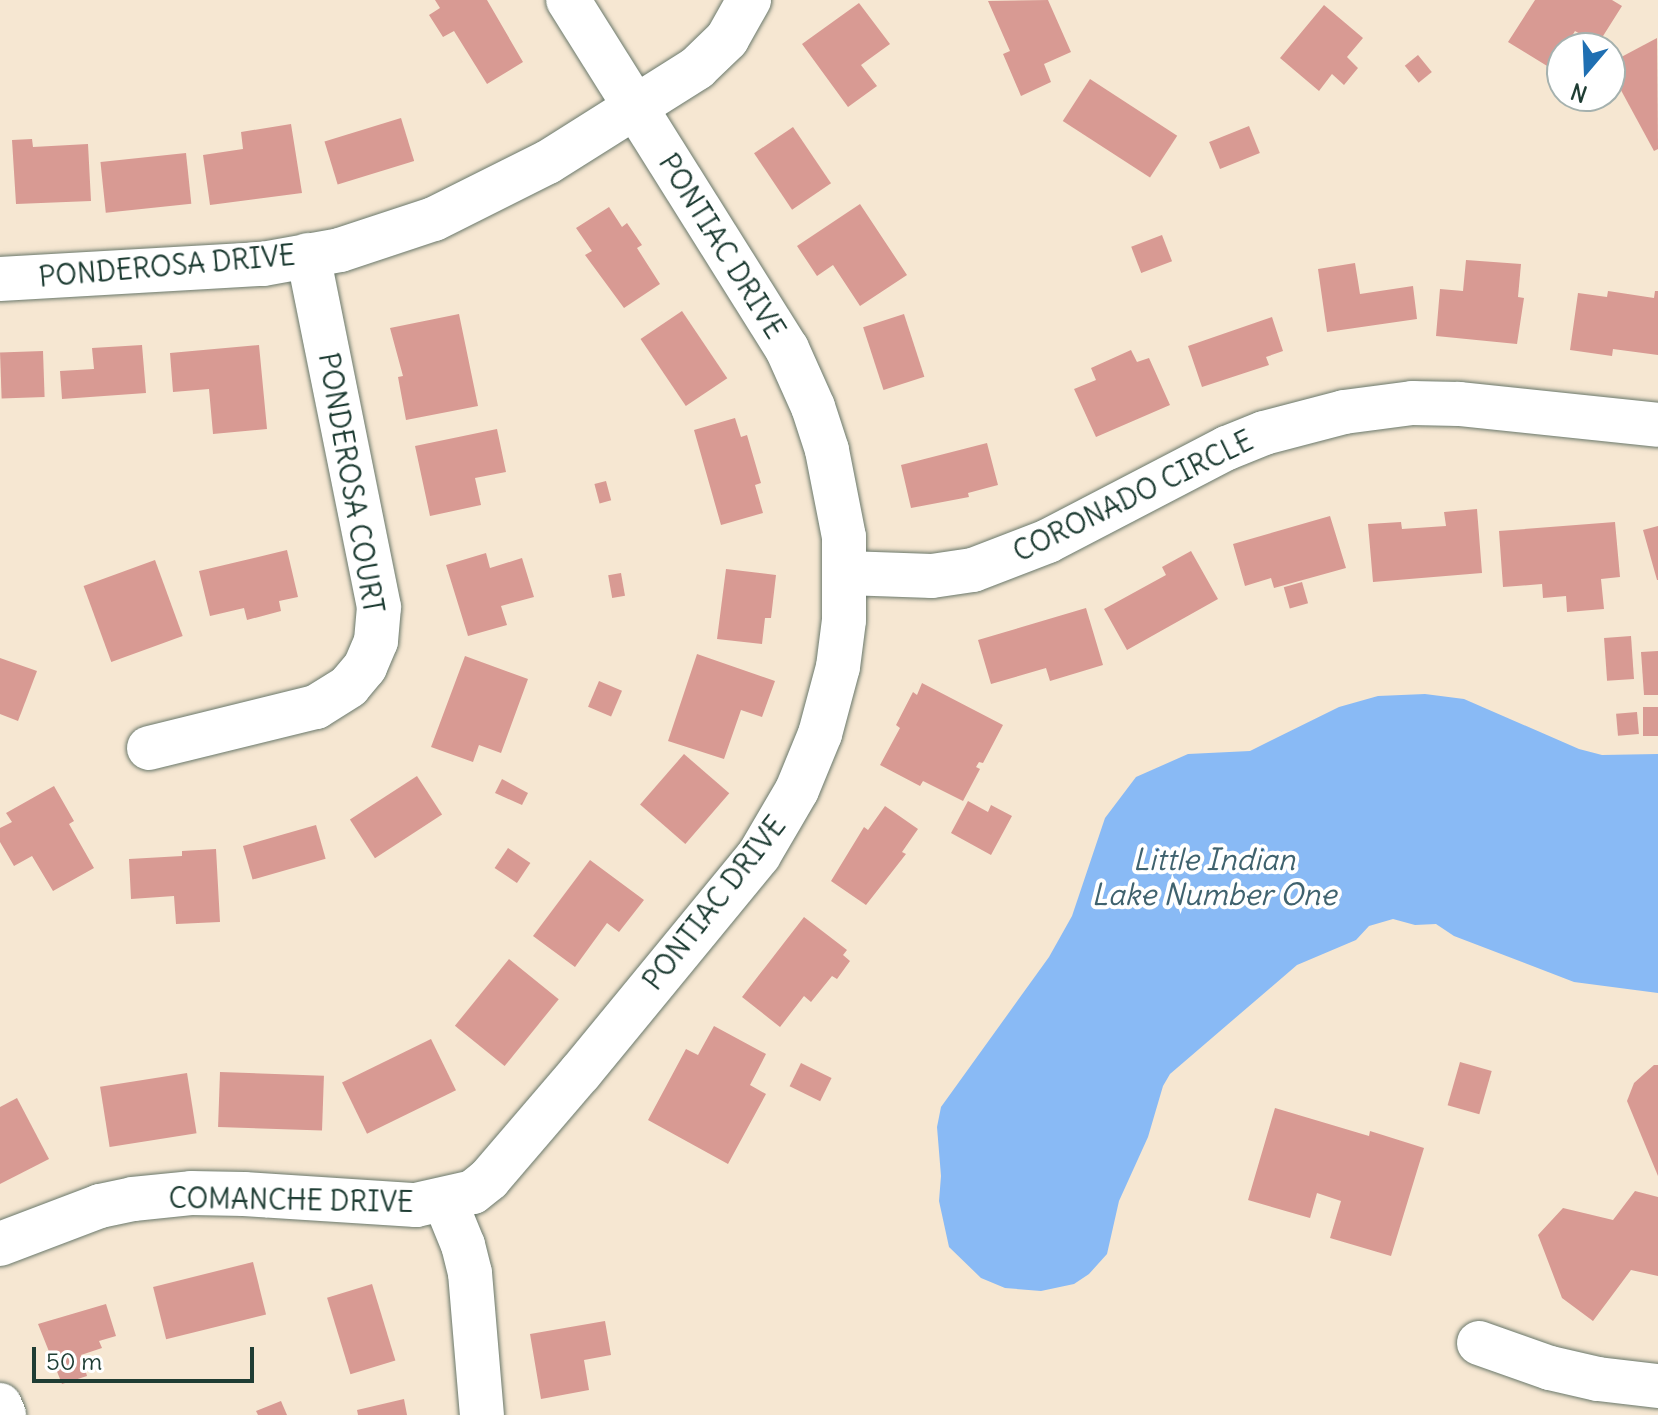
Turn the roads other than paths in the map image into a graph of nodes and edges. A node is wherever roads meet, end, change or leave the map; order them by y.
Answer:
1 (568, 0) edge
2 (749, 0) edge
3 (635, 107) junction
4 (308, 255) junction
5 (0, 279) edge
6 (1658, 425) edge
7 (846, 573) junction
8 (149, 748) dead end
9 (445, 1201) junction
10 (0, 1244) edge
11 (1479, 1343) dead end
12 (1658, 1386) edge
13 (0, 1405) edge
14 (4, 1415) edge
15 (482, 1415) edge

1 - 3 street, PONTIAC DRIVE
2 - 3 street
3 - 4 street, PONDEROSA DRIVE
3 - 7 street, PONTIAC DRIVE
4 - 5 street, PONDEROSA DRIVE
4 - 8 street, PONDEROSA COURT
6 - 7 street, CORONADO CIRCLE
7 - 9 street, PONTIAC DRIVE
9 - 10 street, COMANCHE DRIVE
9 - 15 street
11 - 12 street
13 - 14 street

